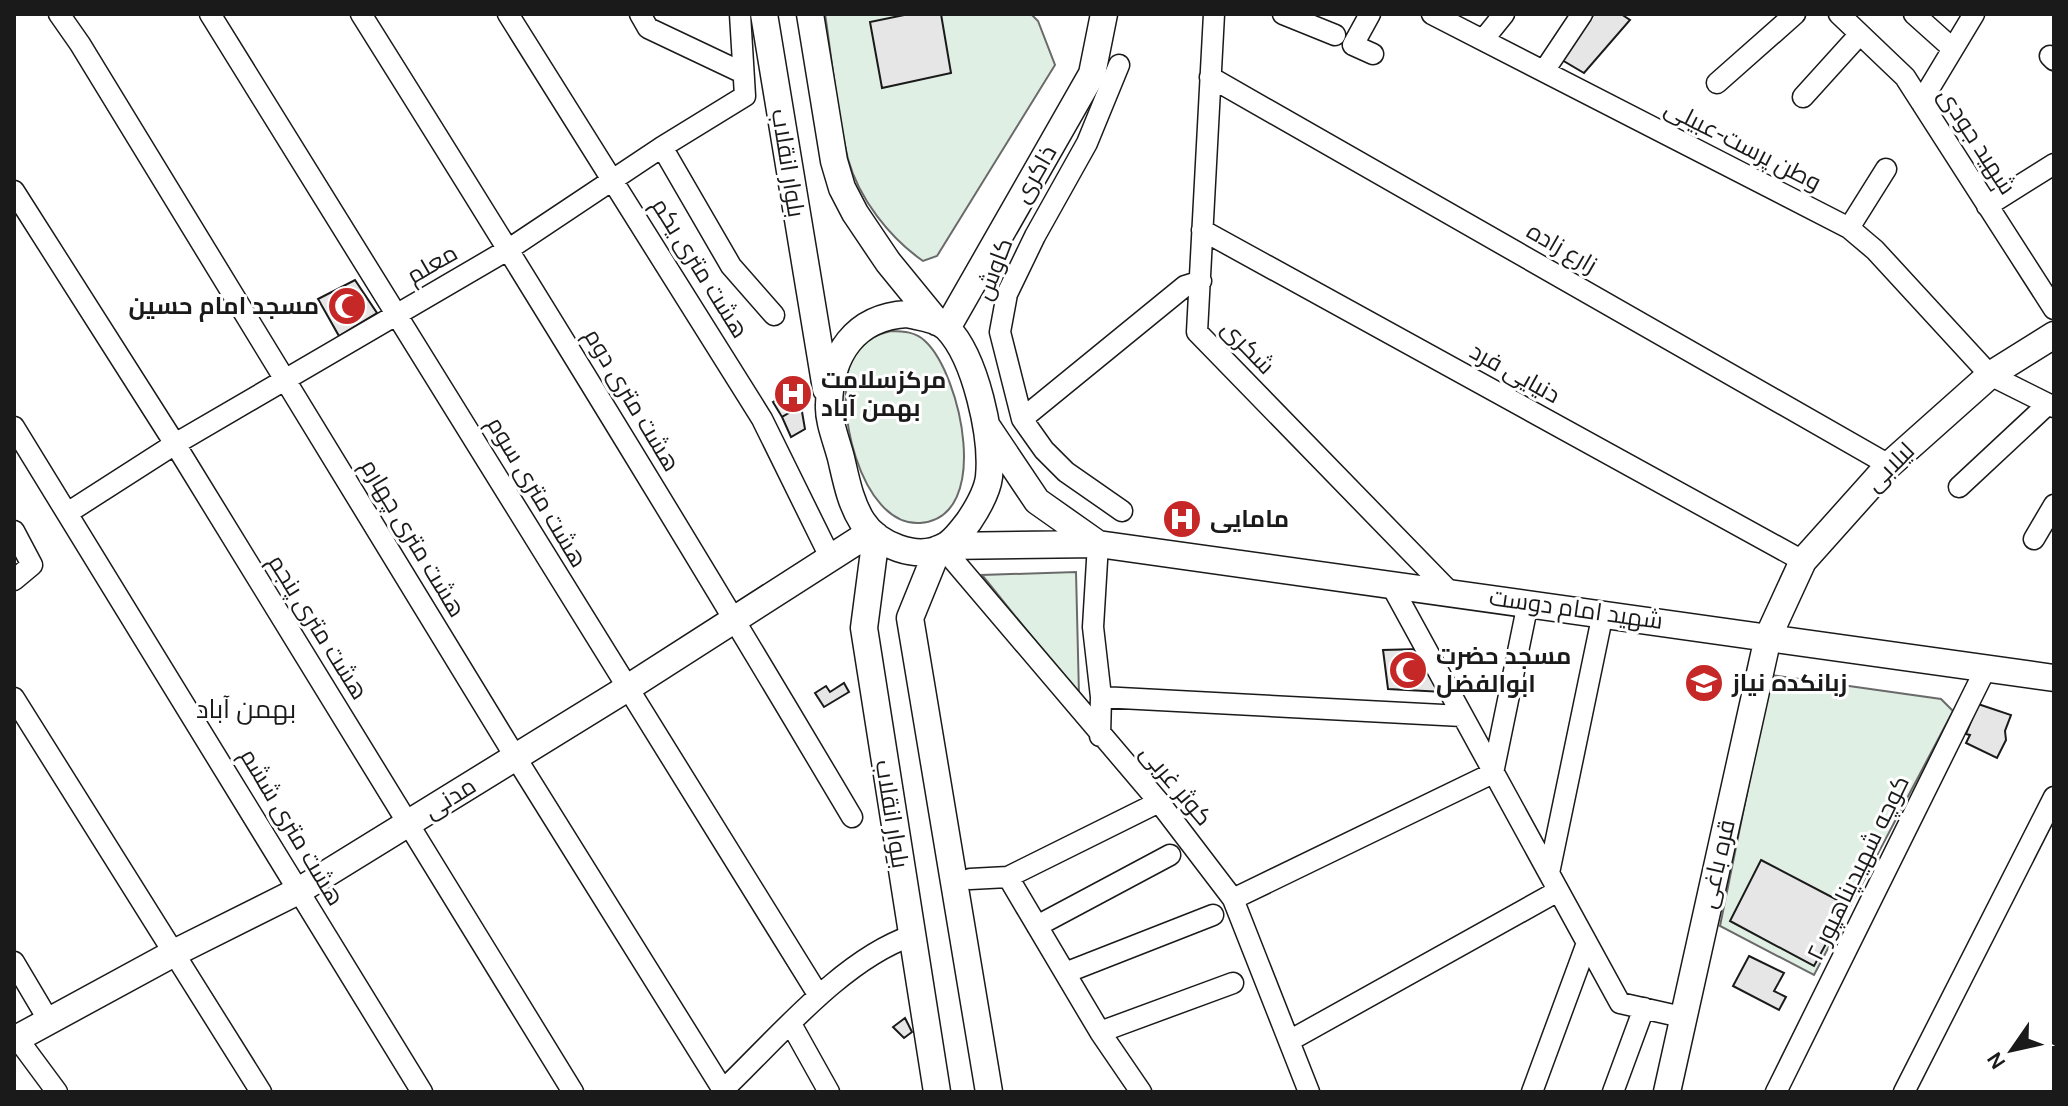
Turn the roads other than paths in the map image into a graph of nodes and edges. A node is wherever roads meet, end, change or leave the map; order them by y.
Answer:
1 (59, 14) edge
2 (210, 14) edge
3 (361, 14) edge
4 (508, 14) edge
5 (640, 14) edge
6 (742, 14) edge
7 (810, 14) edge
8 (1214, 14) edge
9 (1283, 14) edge
10 (1370, 14) edge
11 (1432, 14) edge
12 (1504, 14) edge
13 (1582, 14) edge
14 (1795, 14) edge
15 (1839, 14) edge
16 (1914, 14) edge
17 (1974, 14) edge
18 (1098, 17) edge
19 (766, 27) edge
20 (1860, 34) junction
21 (1335, 35) dead end
22 (1483, 40) junction
23 (1953, 49) junction
24 (1373, 54) dead end
25 (1119, 65) dead end
26 (1544, 71) junction
27 (743, 73) junction
28 (1210, 77) junction
29 (1717, 83) dead end
30 (1803, 97) dead end
31 (1921, 102) junction
32 (662, 147) junction
33 (2054, 164) edge
34 (1886, 169) dead end
35 (614, 178) junction
36 (14, 191) edge
37 (1987, 206) junction
38 (1849, 228) junction
39 (1202, 230) junction
40 (509, 249) junction
41 (1201, 281) junction
42 (2054, 309) edge
43 (398, 314) junction
44 (774, 315) dead end
45 (942, 325) junction
46 (2054, 335) edge
47 (1990, 375) junction
48 (286, 379) junction
49 (828, 406) junction
50 (2051, 406) edge
51 (1022, 419) junction
52 (14, 427) edge
53 (988, 428) junction
54 (175, 444) junction
55 (1889, 465) junction
56 (1959, 487) dead end
57 (2054, 505) edge
58 (1122, 511) dead end
59 (69, 512) junction
60 (14, 531) edge
61 (874, 534) junction
62 (2034, 539) dead end
63 (1098, 544) junction
64 (942, 547) junction
65 (831, 559) junction
66 (1803, 561) junction
67 (14, 580) edge
68 (1390, 583) junction
69 (1449, 591) junction
70 (1528, 603) junction
71 (1603, 613) junction
72 (735, 620) junction
73 (1768, 637) junction
74 (1986, 668) junction
75 (2054, 678) edge
76 (626, 689) junction
77 (1101, 697) junction
78 (14, 698) edge
79 (1462, 716) junction
80 (1100, 736) junction
81 (516, 758) junction
82 (1493, 773) junction
83 (2054, 797) edge
84 (1159, 802) junction
85 (852, 817) dead end
86 (408, 824) junction
87 (1170, 855) dead end
88 (1008, 877) junction
89 (970, 879) dead end
90 (1554, 882) junction
91 (300, 890) junction
92 (1233, 899) junction
93 (1213, 915) dead end
94 (1037, 926) junction
95 (911, 936) junction
96 (1587, 943) junction
97 (174, 953) junction
98 (14, 962) edge
99 (1065, 973) junction
100 (1233, 983) dead end
101 (819, 996) junction
102 (1644, 1008) junction
103 (1682, 1017) junction
104 (49, 1021) junction
105 (791, 1024) junction
106 (1100, 1032) junction
107 (16, 1039) edge
108 (1289, 1041) junction
109 (722, 1091) edge
110 (57, 1092) edge
111 (261, 1092) edge
112 (422, 1092) edge
113 (573, 1092) edge
114 (829, 1092) edge
115 (937, 1092) edge
116 (989, 1092) edge
117 (1141, 1092) edge
118 (1309, 1092) edge
119 (1532, 1092) edge
120 (1613, 1092) edge
121 (1667, 1092) edge
122 (1776, 1092) edge
123 (1904, 1092) edge

1 - 48 street, هشت متری چهارم
2 - 43 street, هشت متری سوم
3 - 40 street, هشت متری دوم
4 - 35 street, هشت متری یکم
5 - 27 street
6 - 19 street
6 - 27 street, معلم
7 - 45 main road, بلوار انقلاب
8 - 28 street, شکری
9 - 21 street
10 - 24 street
11 - 22 street, وطن پرست-عبیلی
12 - 22 street
13 - 26 street
14 - 29 street
15 - 20 street, شهید جودی
16 - 23 street
17 - 23 street
18 - 45 main road, ذاکری
19 - 49 main road, بلوار انقلاب
20 - 30 street
20 - 31 street, شهید جودی
22 - 26 street, وطن پرست-عبیلی
23 - 31 street
25 - 51 street, کاوش
26 - 38 street, وطن پرست-عبیلی
27 - 32 street, معلم
28 - 39 street, شکری
28 - 55 street, زارع زاده
31 - 37 street, شهید جودی
32 - 35 street, معلم
32 - 44 street
33 - 37 street
34 - 38 street
35 - 40 street, معلم
35 - 65 street, هشت متری یکم
36 - 54 street, هشت متری پنجم
37 - 42 street, شهید جودی
38 - 47 street, وطن پرست-عبیلی
39 - 41 street, شکری
39 - 66 street, دنیایی فرد
40 - 43 street, معلم
40 - 72 street, هشت متری دوم
41 - 51 street
41 - 69 street, شکری
43 - 48 street, معلم
43 - 76 street, هشت متری سوم
45 - 49 main road
45 - 53 main road
46 - 47 main road, لیلابی
47 - 50 street
47 - 55 main road, لیلابی
48 - 54 street, معلم
48 - 81 street, هشت متری چهارم
49 - 61 main road
50 - 56 street
51 - 58 street, کاوش
52 - 59 street, هشت متری ششم
53 - 63 main road
53 - 64 main road
54 - 59 street, معلم
54 - 86 street, هشت متری پنجم
55 - 66 main road, لیلابی
57 - 62 street
59 - 91 street, هشت متری ششم
60 - 67 street
61 - 64 main road
61 - 65 main road, مدنی
61 - 95 main road, بلوار انقلاب
63 - 64 main road, شهید امام دوست
63 - 68 main road, شهید امام دوست
63 - 77 street
64 - 80 street, کوثر غربی
64 - 116 main road, بلوار انقلاب
65 - 72 main road, مدنی
66 - 73 main road, لیلابی
68 - 69 main road, شهید امام دوست
68 - 79 street
69 - 70 main road, شهید امام دوست
70 - 71 main road, شهید امام دوست
70 - 82 street
71 - 73 main road, شهید امام دوست
71 - 90 street
72 - 76 main road, مدنی
72 - 85 street, هشت متری دوم
73 - 74 main road, شهید امام دوست
73 - 103 main road, قره باغی
74 - 75 main road, شهید امام دوست
74 - 122 street, ۲ کوچه شهیدپناهپور
76 - 81 main road, مدنی
76 - 101 street, هشت متری سوم
77 - 79 street
77 - 80 street
78 - 97 street
79 - 82 street
80 - 84 street, کوثر غربی
81 - 86 main road, مدنی
81 - 109 street, هشت متری چهارم
82 - 90 street
82 - 92 street
83 - 123 street
84 - 88 street
84 - 92 street, کوثر غربی
86 - 91 main road, مدنی
86 - 113 street, هشت متری پنجم
87 - 94 street
88 - 89 street
88 - 94 street
90 - 96 street
90 - 108 street
91 - 97 main road, مدنی
91 - 112 street, هشت متری ششم
92 - 108 street, کوثر غربی
93 - 99 street
94 - 99 street
95 - 101 street
95 - 115 main road, بلوار انقلاب
96 - 102 street
96 - 119 street
97 - 104 main road, مدنی
97 - 111 street
98 - 104 street
99 - 106 street
100 - 106 street
101 - 105 street
102 - 103 street
102 - 120 street
103 - 121 main road, قره باغی
104 - 107 main road, مدنی
105 - 109 street
105 - 114 street
106 - 117 street
107 - 110 street
108 - 118 street, کوثر غربی

